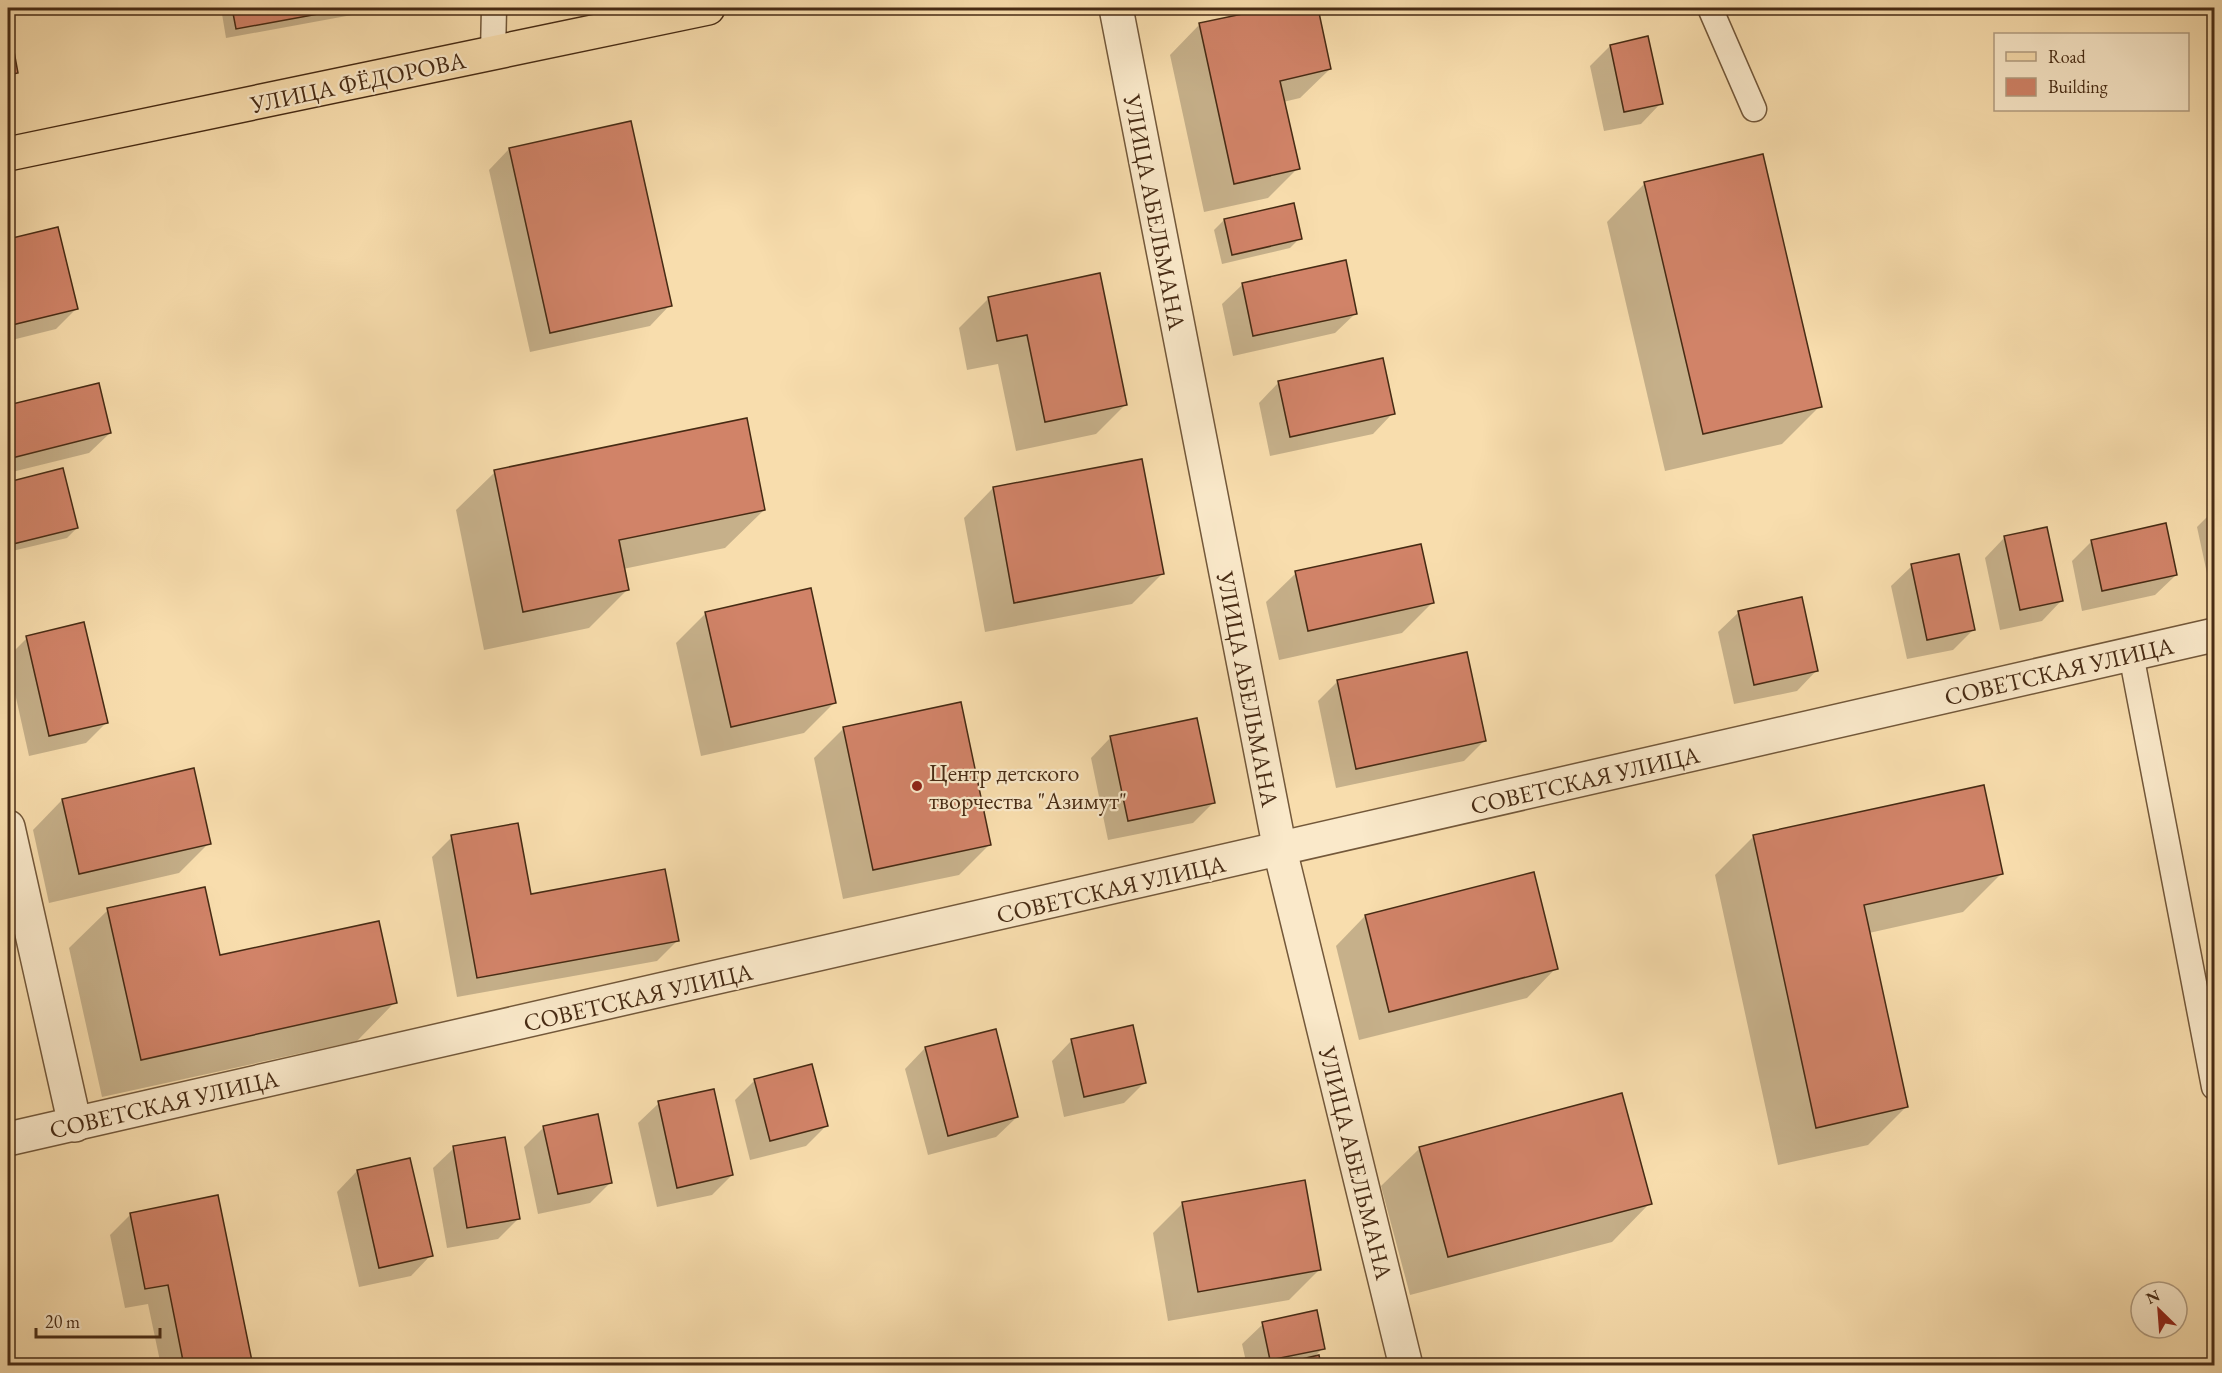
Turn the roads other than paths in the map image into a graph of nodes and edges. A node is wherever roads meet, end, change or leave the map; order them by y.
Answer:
1 (494, 8) edge
2 (708, 8) edge
3 (1116, 8) edge
4 (1710, 8) edge
5 (493, 54) junction
6 (1754, 109) dead end
7 (8, 154) edge
8 (2214, 635) edge
9 (2132, 654) junction
10 (8, 827) edge
11 (1280, 850) junction
12 (2214, 1087) edge
13 (75, 1125) junction
14 (8, 1139) edge
15 (1406, 1365) edge

1 - 5 lane
2 - 5 main road, УЛИЦА ФЁДОРОВА
3 - 11 street, УЛИЦА АБЕЛЬМАНА
4 - 6 lane
5 - 7 main road, УЛИЦА ФЁДОРОВА
8 - 9 street, СОВЕТСКАЯ УЛИЦА
9 - 11 street, СОВЕТСКАЯ УЛИЦА
9 - 12 lane
10 - 13 street
11 - 13 street, СОВЕТСКАЯ УЛИЦА
11 - 15 street, УЛИЦА АБЕЛЬМАНА
13 - 14 street, СОВЕТСКАЯ УЛИЦА

